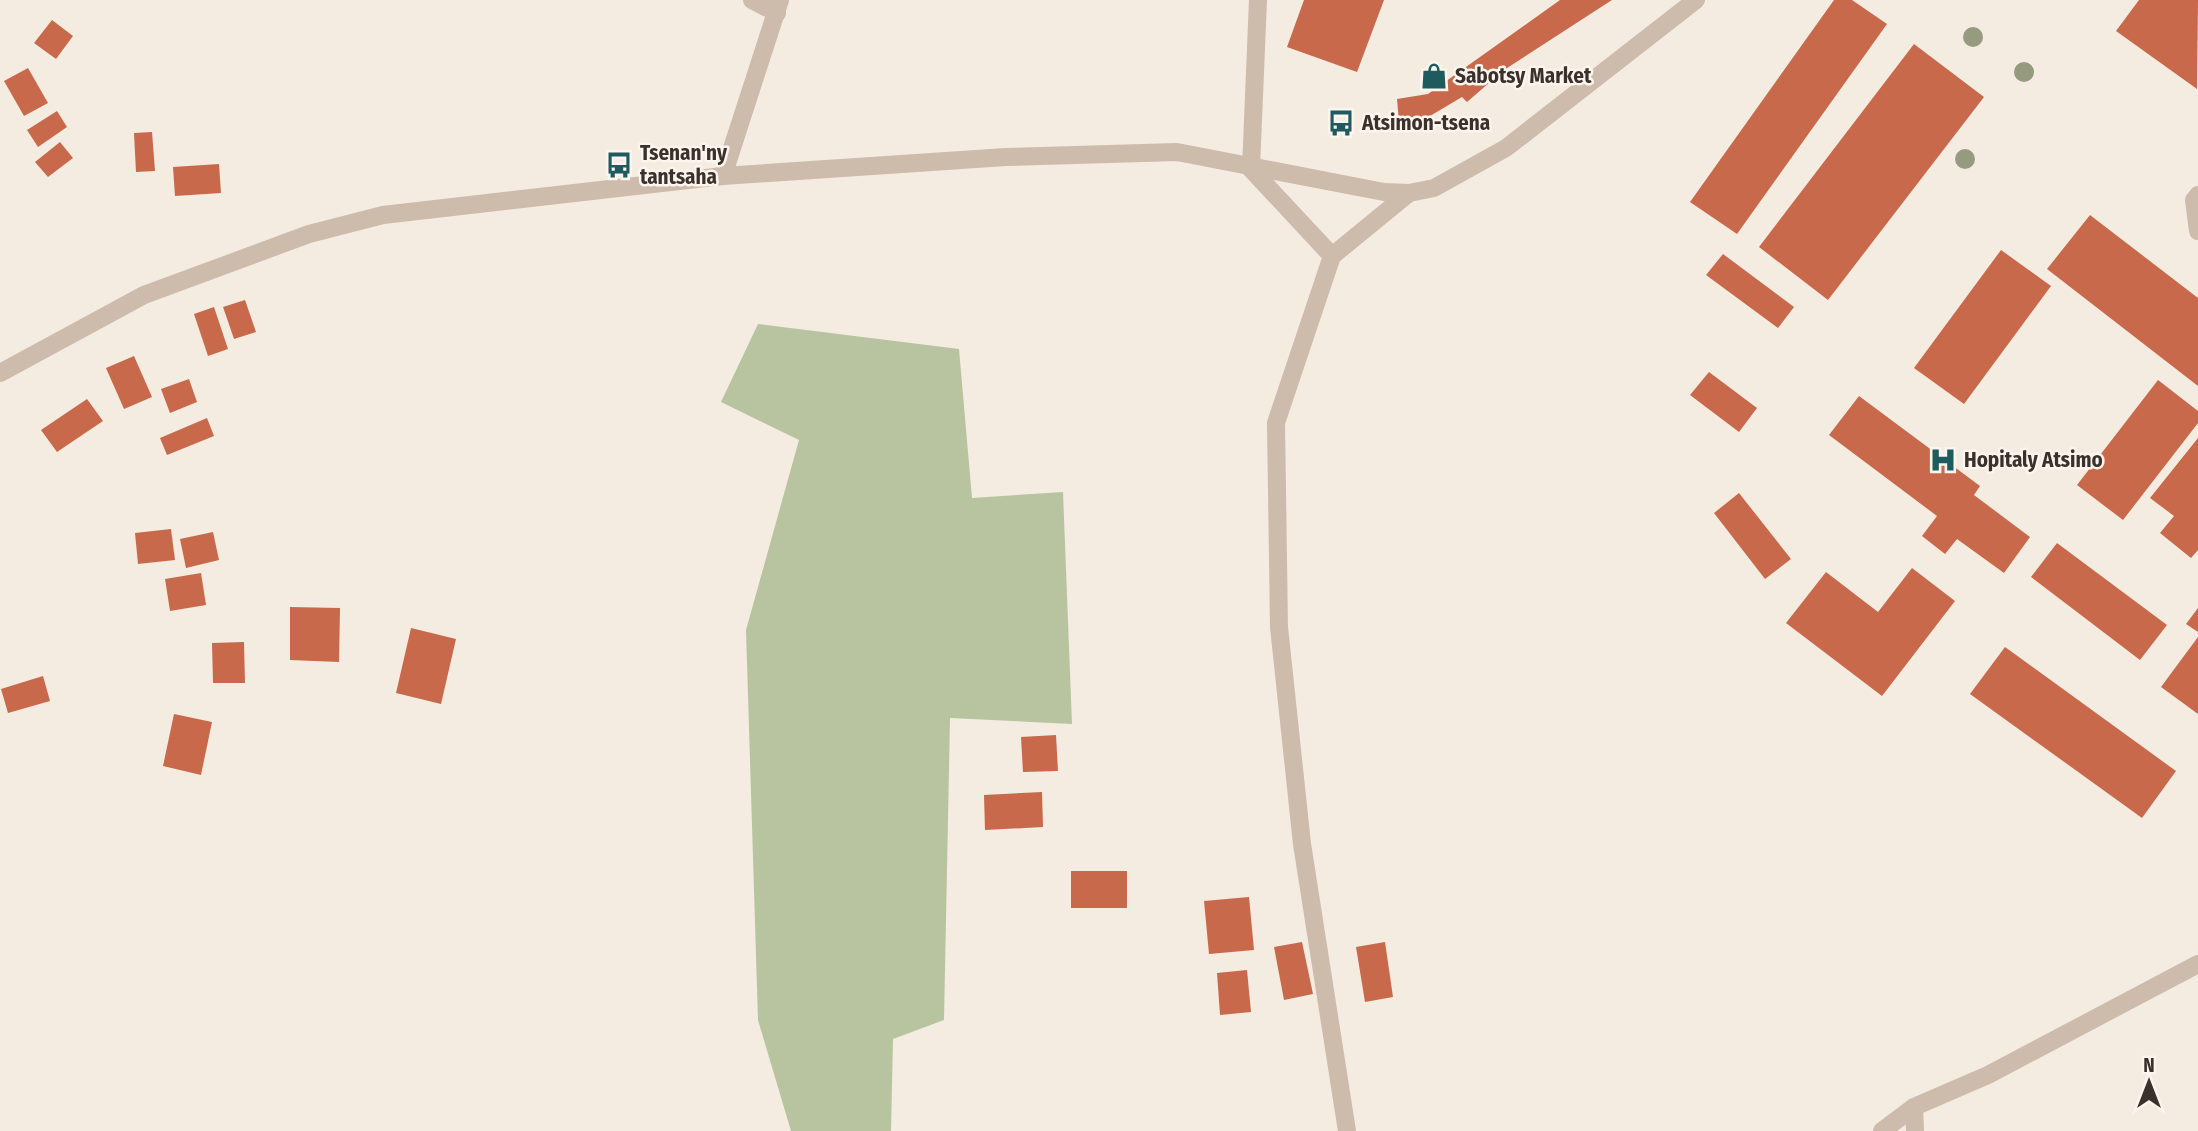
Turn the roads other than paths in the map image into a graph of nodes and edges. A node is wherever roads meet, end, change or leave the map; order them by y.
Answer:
1 (752, 0) edge
2 (1258, 0) edge
3 (1696, 0) edge
4 (779, 6) edge
5 (1251, 168) junction
6 (723, 176) junction
7 (1409, 194) junction
8 (2198, 195) edge
9 (2198, 231) edge
10 (1332, 256) junction
11 (0, 373) edge
12 (2198, 964) edge
13 (1914, 1107) junction
14 (1348, 1131) edge
15 (1882, 1131) edge
16 (1914, 1131) edge

1 - 4 street
2 - 5 street
3 - 7 street
4 - 6 street
5 - 6 street
5 - 7 street
5 - 10 street
6 - 11 street
7 - 10 street
8 - 9 street
10 - 14 street
12 - 13 street
13 - 15 street
13 - 16 street

